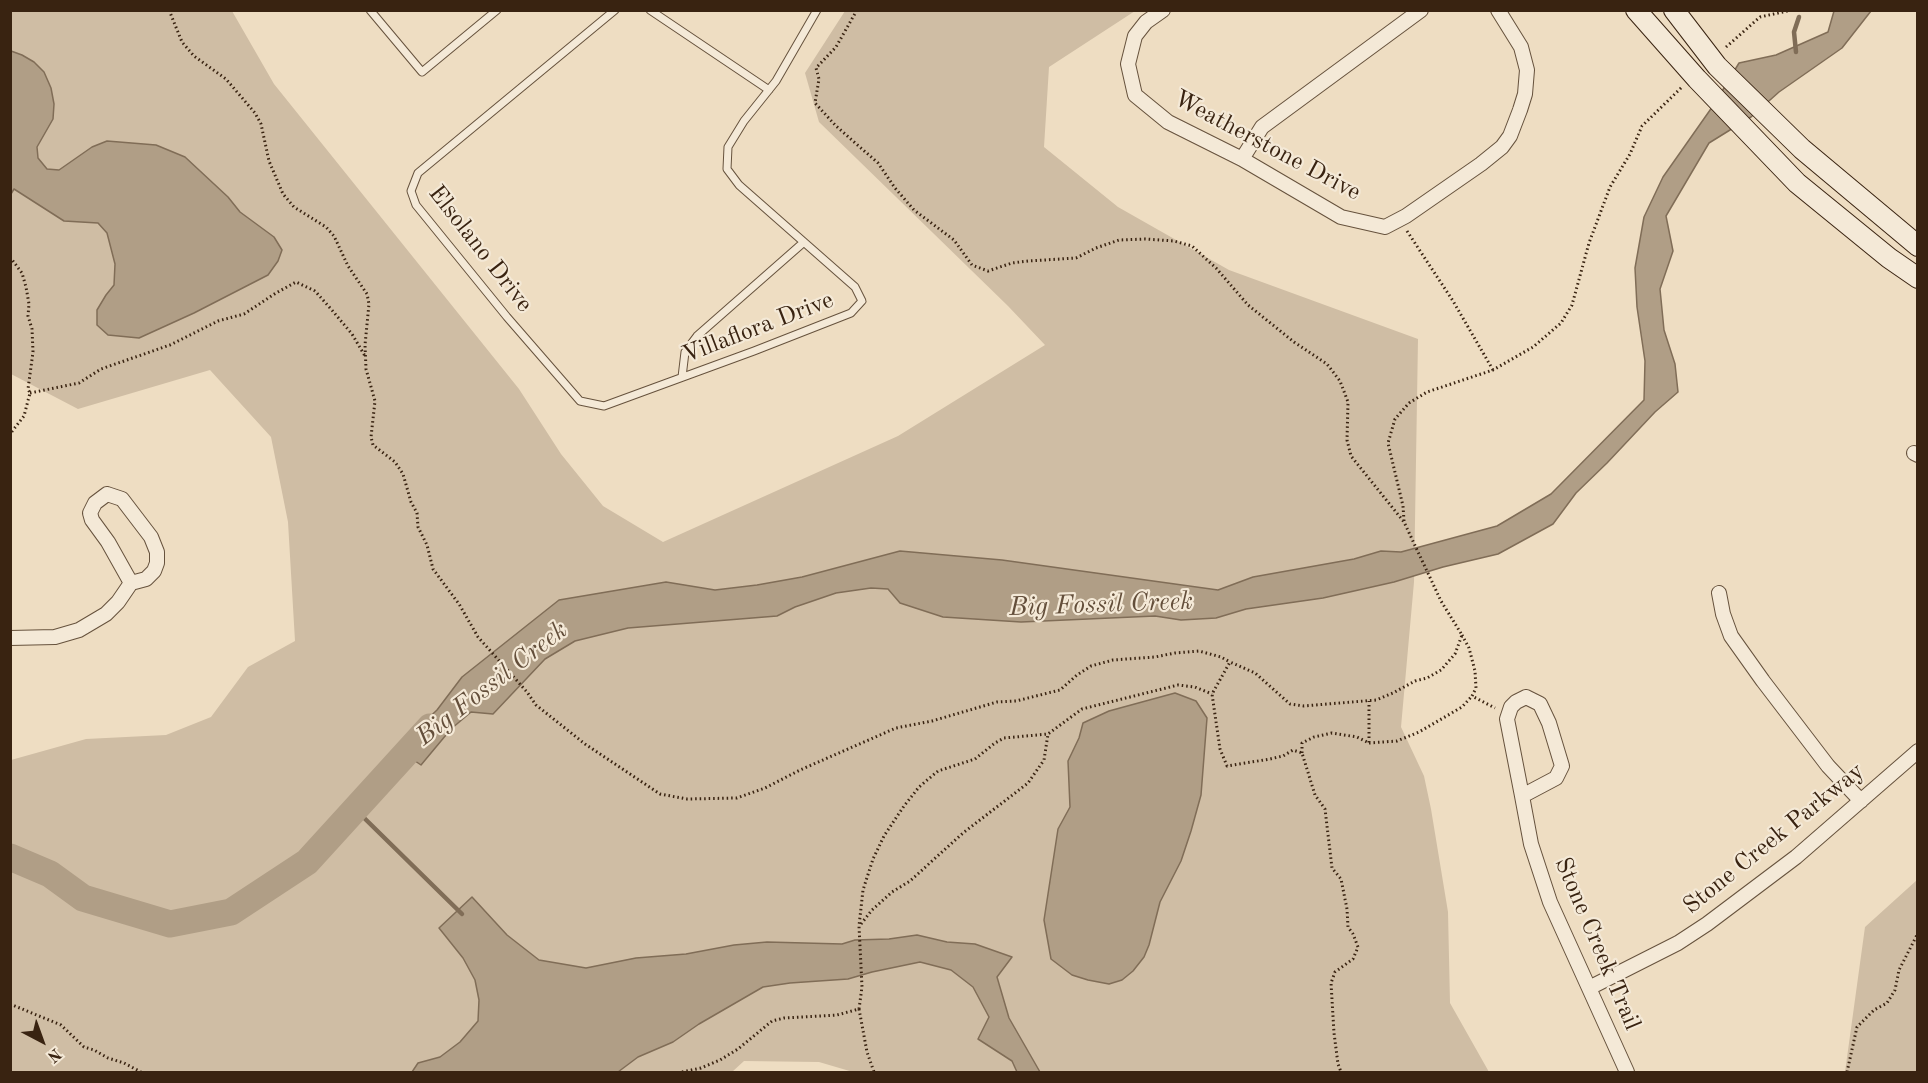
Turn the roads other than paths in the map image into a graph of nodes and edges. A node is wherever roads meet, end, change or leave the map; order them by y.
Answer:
1 (370, 10) edge
2 (497, 10) edge
3 (615, 10) edge
4 (650, 10) edge
5 (817, 10) edge
6 (1162, 10) edge
7 (1421, 10) edge
8 (1498, 10) edge
9 (1636, 10) edge
10 (1674, 10) edge
11 (769, 90) junction
12 (1242, 159) junction
13 (804, 242) junction
14 (1917, 246) edge
15 (1917, 278) edge
16 (682, 377) junction
17 (580, 401) joint
18 (130, 584) junction
19 (1719, 593) dead end
20 (10, 639) edge
21 (1917, 751) edge
22 (1522, 796) junction
23 (1861, 801) junction
24 (1589, 988) junction
25 (1627, 1072) edge

1 - 2 lane
3 - 17 lane, Elsolano Drive
4 - 11 lane
5 - 11 lane, Villaflora Drive
6 - 12 street, Weatherstone Drive
7 - 12 street
8 - 12 street, Weatherstone Drive
9 - 15 main road
10 - 14 main road
11 - 13 lane, Villaflora Drive
13 - 16 lane
13 - 16 lane, Villaflora Drive
16 - 17 lane, Villaflora Drive
18 - 18 street
18 - 20 street
19 - 23 street
21 - 23 street, Stone Creek Parkway
22 - 22 street, Stone Creek Trail
22 - 24 street, Stone Creek Trail
23 - 24 street, Stone Creek Parkway
24 - 25 street, Stone Creek Trail

